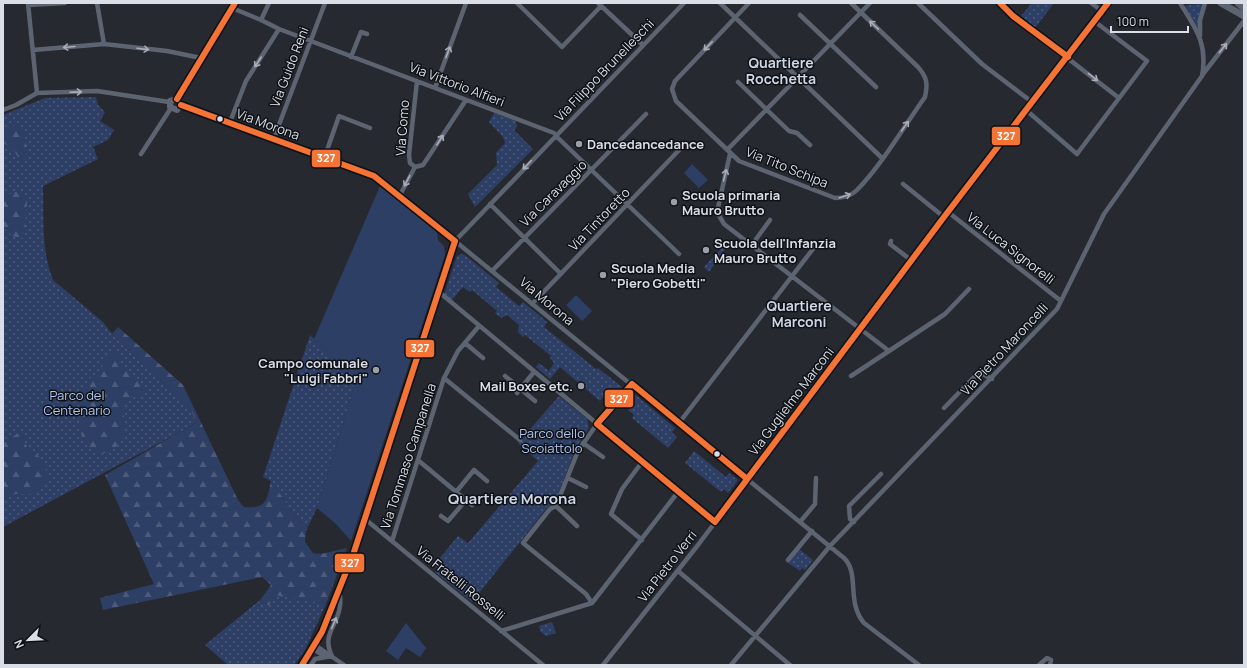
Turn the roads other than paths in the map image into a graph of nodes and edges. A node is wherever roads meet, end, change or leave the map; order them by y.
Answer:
1 (65, 3) edge
2 (97, 3) edge
3 (270, 3) edge
4 (325, 3) edge
5 (466, 3) edge
6 (517, 3) edge
7 (684, 3) edge
8 (720, 3) edge
9 (749, 3) edge
10 (851, 3) edge
11 (870, 3) edge
12 (918, 3) edge
13 (1000, 3) edge
14 (1091, 3) edge
15 (1108, 3) edge
16 (1180, 3) edge
17 (1204, 3) edge
18 (1221, 3) edge
19 (1228, 3) edge
20 (28, 4) edge
21 (600, 4) edge
22 (234, 5) edge
23 (1102, 11) junction
24 (860, 12) junction
25 (800, 15) dead end
26 (1244, 15) edge
27 (735, 18) junction
28 (262, 20) junction
29 (1094, 21) junction
30 (1244, 21) edge
31 (279, 29) junction
32 (367, 34) dead end
33 (1200, 36) junction
34 (311, 41) junction
35 (104, 44) junction
36 (830, 44) junction
37 (643, 45) junction
38 (33, 50) junction
39 (351, 57) junction
40 (1068, 57) junction
41 (201, 58) junction
42 (1202, 76) junction
43 (797, 78) junction
44 (417, 81) junction
45 (738, 82) dead end
46 (876, 87) dead end
47 (435, 88) junction
48 (36, 93) junction
49 (1119, 98) junction
50 (177, 99) junction
51 (466, 100) junction
52 (1032, 102) junction
53 (170, 105) junction
54 (181, 106) junction
55 (766, 109) junction
56 (3, 110) edge
57 (1026, 110) junction
58 (646, 114) dead end
59 (230, 122) junction
60 (370, 128) dead end
61 (555, 135) junction
62 (274, 138) junction
63 (810, 145) dead end
64 (681, 148) dead end
65 (728, 152) junction
66 (141, 154) dead end
67 (325, 156) junction
68 (882, 158) junction
69 (415, 167) junction
70 (592, 170) junction
71 (903, 184) dead end
72 (400, 195) junction
73 (490, 204) junction
74 (628, 204) junction
75 (948, 212) junction
76 (944, 217) junction
77 (770, 220) dead end
78 (524, 237) junction
79 (455, 241) junction
80 (891, 241) dead end
81 (816, 245) dead end
82 (751, 246) junction
83 (679, 254) dead end
84 (911, 260) junction
85 (493, 270) junction
86 (561, 274) junction
87 (791, 276) junction
88 (969, 289) dead end
89 (439, 292) junction
90 (1061, 301) junction
91 (532, 304) junction
92 (479, 326) junction
93 (859, 328) junction
94 (465, 343) junction
95 (888, 351) junction
96 (483, 358) dead end
97 (534, 372) junction
98 (505, 376) dead end
99 (851, 376) dead end
100 (444, 378) junction
101 (992, 379) junction
102 (632, 384) junction
103 (519, 391) junction
104 (536, 401) dead end
105 (944, 408) dead end
106 (679, 423) junction
107 (597, 424) junction
108 (520, 440) dead end
109 (583, 443) junction
110 (603, 457) dead end
111 (418, 461) junction
112 (642, 462) junction
113 (881, 474) dead end
114 (568, 478) junction
115 (746, 478) junction
116 (816, 478) dead end
117 (487, 481) dead end
118 (586, 487) dead end
119 (456, 492) junction
120 (678, 492) junction
121 (466, 500) junction
122 (472, 505) dead end
123 (556, 506) junction
124 (441, 516) dead end
125 (365, 519) junction
126 (714, 522) junction
127 (800, 522) junction
128 (854, 522) junction
129 (577, 526) dead end
130 (812, 532) junction
131 (642, 540) junction
132 (392, 541) junction
133 (830, 546) junction
134 (788, 560) dead end
135 (678, 570) junction
136 (339, 590) junction
137 (592, 603) junction
138 (501, 631) junction
139 (755, 635) junction
140 (314, 647) junction
141 (332, 656) junction
142 (302, 665) edge
143 (311, 665) edge
144 (344, 665) edge
145 (543, 665) edge
146 (603, 665) edge
147 (731, 665) edge
148 (790, 665) edge
149 (919, 665) edge
150 (1040, 665) edge
151 (1050, 665) edge

1 - 20 street
2 - 35 street
3 - 28 street
4 - 34 street, Via Guido Reni
47 -> 5 street
6 - 21 street
7 - 37 street, Via Filippo Brunelleschi
8 - 27 street
9 - 27 street, Via Tito Schipa
10 - 24 street, Via Tito Schipa
11 - 24 street
12 - 52 street
13 - 40 street
14 - 23 street
15 - 23 street, Via Guglielmo Marconi
16 - 33 street
17 - 33 street
18 - 26 main road
19 - 26 main road
20 - 38 street
21 - 37 street
22 - 28 street, Via Vittorio Alfieri
22 - 41 main road
23 - 29 street, Via Guglielmo Marconi
24 - 36 street
68 -> 24 street, Via Tito Schipa
25 - 36 street
27 - 43 street
27 -> 65 street, Via Tito Schipa
28 - 31 street, Via Vittorio Alfieri
29 - 40 street, Via Guglielmo Marconi
29 - 49 street
42 -> 30 street, Via Pietro Maroncelli
31 - 34 street, Via Vittorio Alfieri
31 -> 59 street
32 - 39 street
33 - 42 street
34 - 39 street, Via Vittorio Alfieri
34 - 62 street, Via Guido Reni
35 -> 38 street
35 -> 41 street
36 - 43 street
36 - 46 street
37 - 61 street, Via Filippo Brunelleschi
38 - 48 street
39 - 44 street, Via Vittorio Alfieri
40 -> 49 street
40 - 52 street, Via Guglielmo Marconi
41 - 50 main road
42 - 90 street, Via Pietro Maroncelli
43 - 55 street
43 - 68 street
44 - 47 street, Via Vittorio Alfieri
44 - 69 street, Via Como
45 - 55 street
47 - 51 street, Via Vittorio Alfieri
48 -> 53 street
48 - 56 street
49 - 57 street
50 - 53 main road
50 - 54 main road
51 - 61 street, Via Vittorio Alfieri
69 -> 51 street
52 - 57 street, Via Guglielmo Marconi
53 - 54 main road
53 - 66 street
54 - 59 main road, Via Morona
55 - 63 street
55 - 65 street
57 - 75 street, Via Guglielmo Marconi
58 - 70 street, Via Caravaggio
59 - 62 main road, Via Morona
60 - 67 street
61 - 70 street
61 -> 73 street, Via Filippo Brunelleschi
62 - 67 main road, Via Morona
64 - 74 street, Via Tintoretto
65 -> 68 street, Via Tito Schipa
82 -> 65 street
67 - 72 main road, Via Morona
69 -> 72 street, Via Como
70 - 74 street
70 - 78 street, Via Caravaggio
71 - 76 street
72 - 79 main road, Via Morona
73 - 78 street
73 - 79 street, Via Filippo Brunelleschi
74 - 83 street
74 - 86 street, Via Tintoretto
75 - 76 street, Via Guglielmo Marconi
75 - 90 street, Via Luca Signorelli
76 - 84 street, Via Guglielmo Marconi
77 - 82 street
78 - 85 street, Via Caravaggio
78 - 86 street
79 - 85 street, Via Morona
79 - 89 main road
80 - 84 street
81 - 87 street
82 - 87 street
84 - 93 street, Via Guglielmo Marconi
85 - 91 street, Via Morona
86 - 91 street, Via Tintoretto
87 - 93 street
87 - 106 street
88 - 95 street
89 - 92 street
89 - 125 main road
90 - 101 street, Via Pietro Maroncelli
91 - 102 street, Via Morona
92 - 94 street, Via Tommaso Campanella
92 - 97 street
93 - 95 street
93 - 115 street, Via Guglielmo Marconi
94 - 96 street
94 - 100 street, Via Tommaso Campanella
95 - 99 street
97 - 103 street
97 - 107 street
98 - 103 street
100 - 108 street, Via Tommaso Campanella
100 - 111 street, Via Tommaso Campanella
101 - 105 street
101 - 128 street, Via Pietro Maroncelli
102 - 106 street, Via Morona
102 - 107 street
103 - 104 street
106 - 115 street, Via Morona
107 - 109 street
107 - 112 street
109 - 110 street
109 - 114 street
111 - 119 street
111 - 132 street, Via Tommaso Campanella
112 - 120 street
112 - 131 street
113 - 128 street
114 - 118 street
114 - 123 street
115 - 126 street, Via Pietro Verri
115 - 127 street, Via Morona
116 - 127 street
117 - 119 street
119 - 121 street
120 - 126 street
120 - 131 street
121 - 122 street
121 - 124 street
123 - 129 street
123 - 137 street
125 - 132 street, Via Fratelli Rosselli
125 - 136 main road
126 - 135 street, Via Pietro Verri
127 - 130 street, Via Morona
128 - 133 street, Via Pietro Maroncelli
130 - 133 street, Via Morona
130 - 134 street
131 - 137 street
132 - 138 street, Via Fratelli Rosselli
133 - 139 street, Via Pietro Maroncelli
133 - 149 street, Via Morona
135 - 139 street
135 - 146 street, Via Pietro Verri
136 - 140 main road
141 -> 136 street
137 - 138 street
138 - 145 street, Via Fratelli Rosselli
139 - 147 street, Via Pietro Maroncelli
139 - 148 street
140 - 141 street
140 - 142 main road
141 - 143 street
141 - 144 street
150 - 151 street

